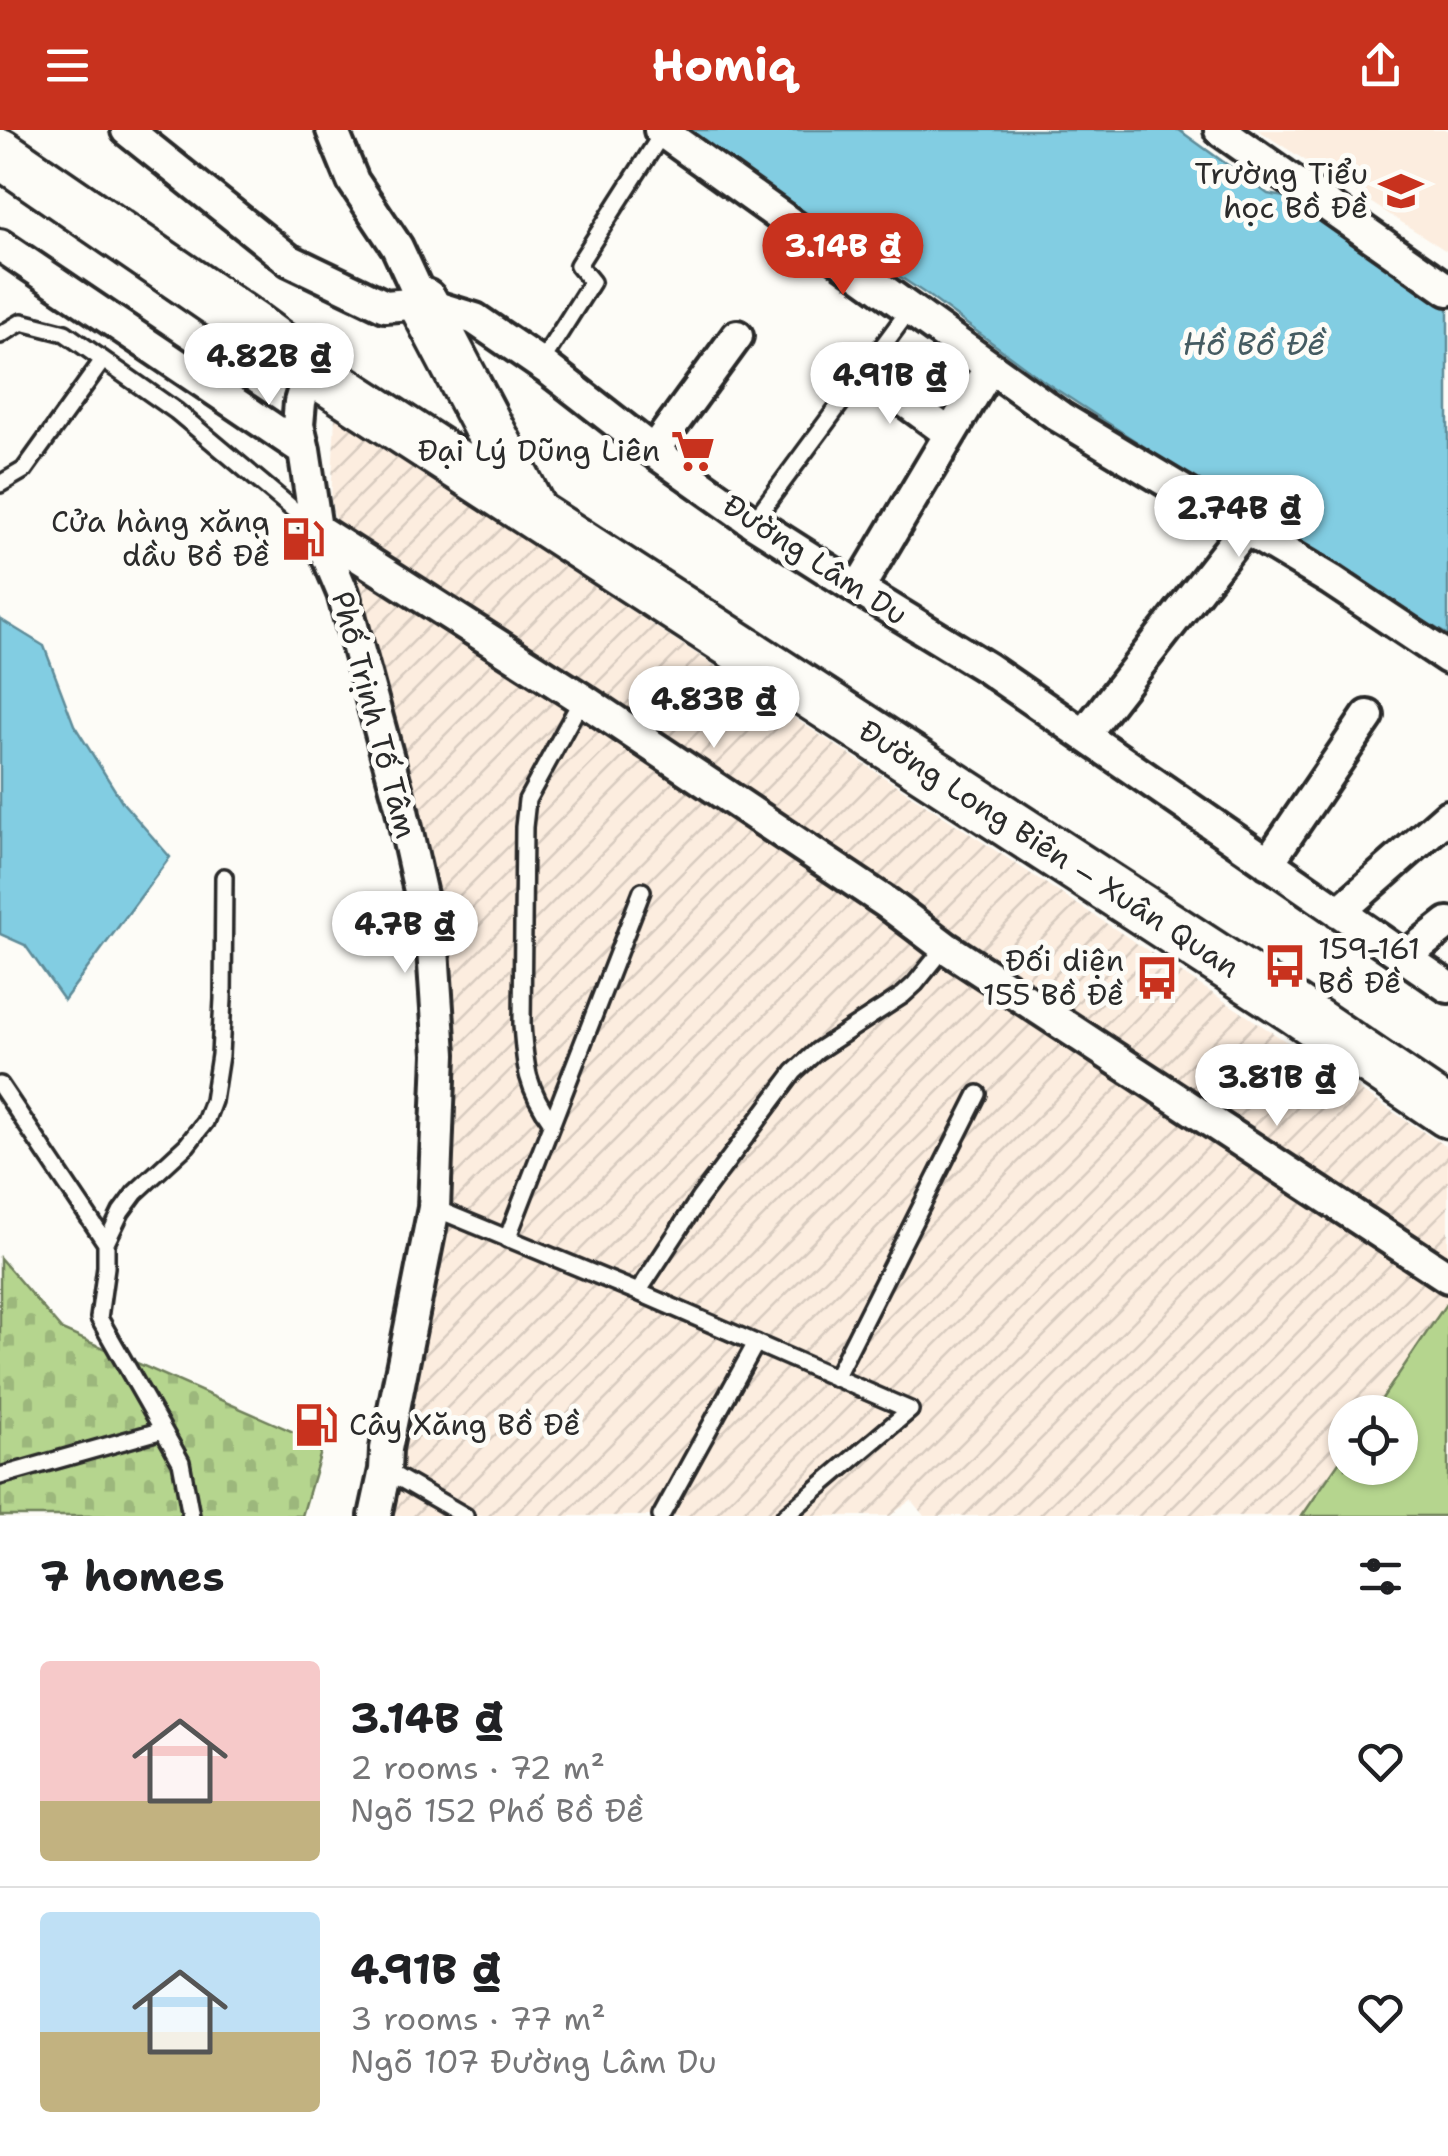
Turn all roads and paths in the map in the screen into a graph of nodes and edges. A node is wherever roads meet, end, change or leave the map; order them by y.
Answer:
1 (126, 130) edge
2 (332, 130) edge
3 (1220, 130) edge
4 (661, 131) edge
5 (0, 153) edge
6 (0, 245) edge
7 (1448, 290) edge
8 (423, 303) junction
9 (910, 309) junction
10 (0, 335) edge
11 (738, 336) dead end
12 (103, 360) junction
13 (540, 364) junction
14 (990, 367) junction
15 (864, 371) junction
16 (322, 376) junction
17 (950, 434) junction
18 (304, 450) junction
19 (653, 451) junction
20 (0, 484) edge
21 (535, 516) junction
22 (753, 522) junction
23 (316, 529) junction
24 (1245, 529) junction
25 (858, 589) junction
26 (1448, 658) edge
27 (582, 698) junction
28 (1368, 716) dead end
29 (1084, 735) junction
30 (1448, 816) edge
31 (1268, 864) junction
32 (224, 877) dead end
33 (642, 890) dead end
34 (1339, 912) junction
35 (1448, 923) edge
36 (946, 947) junction
37 (1404, 957) junction
38 (1448, 987) edge
39 (0, 1086) edge
40 (978, 1094) dead end
41 (1448, 1113) edge
42 (552, 1122) junction
43 (434, 1208) junction
44 (507, 1239) junction
45 (106, 1243) junction
46 (1448, 1277) edge
47 (638, 1292) junction
48 (756, 1344) junction
49 (835, 1378) junction
50 (163, 1430) junction
51 (385, 1470) junction
52 (0, 1476) edge
53 (190, 1516) edge
54 (375, 1516) edge
55 (465, 1516) edge
56 (661, 1516) edge
57 (785, 1516) edge

1 - 8 street, Đường Lâm Du
2 - 8 street
3 - 7 street
4 - 9 street
4 - 13 lane
5 - 16 main road, Đường Long Biên – Xuân Quan
6 - 18 street
8 - 13 street, Đường Lâm Du
8 - 21 main road
9 - 14 street
9 - 15 lane
10 - 12 lane
11 - 19 street
12 - 20 lane
12 - 23 lane
13 - 19 street, Đường Lâm Du
14 - 17 street
14 - 24 street
15 - 17 street
15 - 22 lane
16 - 18 street
16 - 21 main road, Đường Long Biên – Xuân Quan
17 - 25 street
18 - 23 street, Phố Trịnh Tố Tâm
19 - 22 street, Đường Lâm Du
21 - 41 main road, Đường Long Biên – Xuân Quan
22 - 25 street, Đường Lâm Du
23 - 27 street
23 - 43 street, Phố Trịnh Tố Tâm
24 - 26 street
24 - 29 street
25 - 29 street, Đường Lâm Du
27 - 36 street
27 - 42 lane
28 - 31 street
29 - 31 street, Đường Lâm Du
30 - 34 street
31 - 34 street, Đường Lâm Du
32 - 45 lane
33 - 42 lane
34 - 37 street, Đường Lâm Du
35 - 37 street
36 - 46 street
36 - 47 lane
37 - 38 street, Đường Lâm Du
39 - 45 lane
40 - 49 lane
42 - 44 lane
43 - 44 lane
43 - 51 street, Phố Trịnh Tố Tâm
44 - 47 lane
45 - 50 lane
47 - 48 lane
48 - 49 lane
48 - 56 lane
49 - 57 lane
50 - 52 lane
50 - 53 lane
51 - 54 street, Phố Trịnh Tố Tâm
51 - 55 lane

